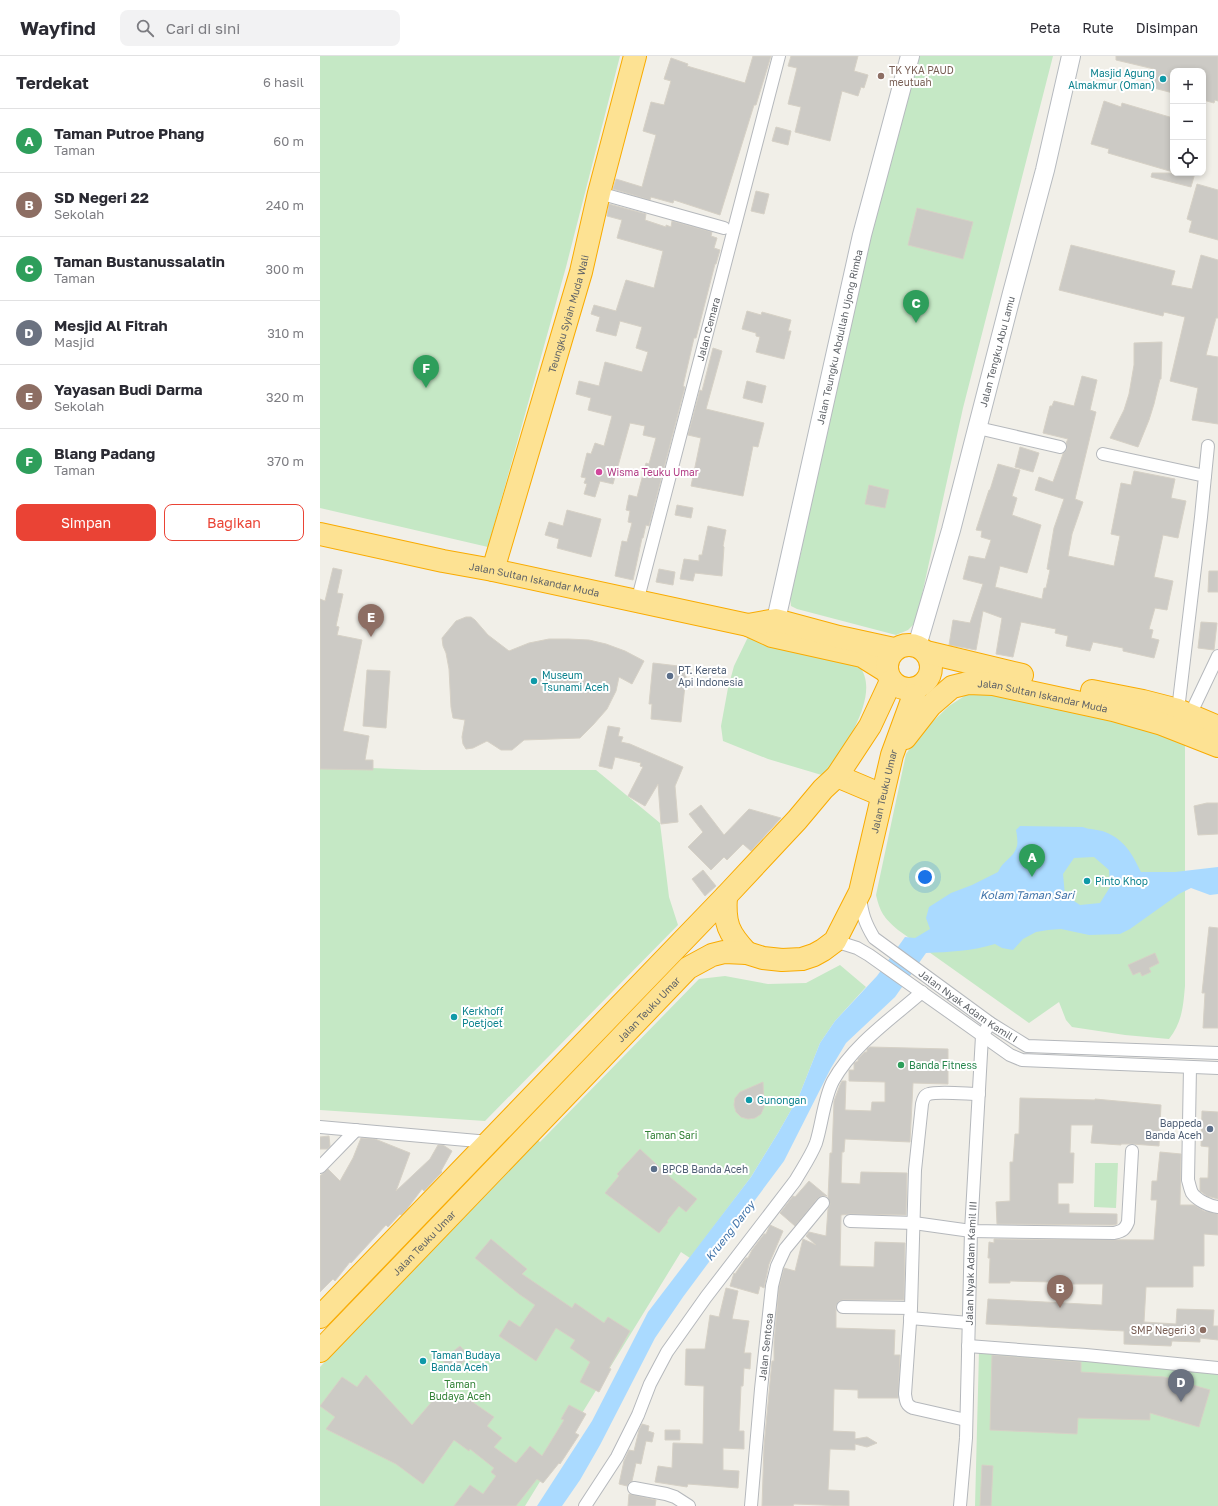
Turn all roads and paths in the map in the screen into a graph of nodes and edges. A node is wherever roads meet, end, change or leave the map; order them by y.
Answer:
1 (635, 56) edge
2 (779, 56) edge
3 (910, 56) edge
4 (1071, 56) edge
5 (599, 193) junction
6 (724, 228) dead end
7 (978, 428) junction
8 (1060, 446) dead end
9 (1208, 446) dead end
10 (1103, 454) dead end
11 (1205, 476) junction
12 (320, 534) edge
13 (493, 570) junction
14 (637, 602) junction
15 (774, 628) junction
16 (894, 649) junction
17 (921, 649) junction
18 (1218, 656) edge
19 (889, 676) junction
20 (914, 694) dead end
21 (1184, 712) junction
22 (1218, 727) edge
23 (1218, 746) edge
24 (892, 755) junction
25 (837, 776) junction
26 (882, 795) junction
27 (860, 892) junction
28 (726, 896) junction
29 (834, 941) junction
30 (747, 953) junction
31 (917, 989) junction
32 (990, 1023) junction
33 (982, 1036) junction
34 (1218, 1053) edge
35 (1190, 1067) junction
36 (1218, 1068) edge
37 (979, 1094) junction
38 (320, 1127) edge
39 (356, 1130) junction
40 (489, 1142) junction
41 (1132, 1151) dead end
42 (320, 1167) edge
43 (823, 1203) dead end
44 (1218, 1207) edge
45 (850, 1221) dead end
46 (914, 1223) junction
47 (970, 1231) junction
48 (844, 1307) dead end
49 (910, 1313) junction
50 (320, 1317) edge
51 (969, 1323) junction
52 (968, 1346) junction
53 (320, 1351) edge
54 (1218, 1368) edge
55 (966, 1420) junction
56 (634, 1488) dead end
57 (585, 1506) edge
58 (689, 1506) edge
59 (751, 1506) edge
60 (960, 1506) edge

1 - 5 highway, Teungku Syiah Muda Wali
2 - 14 street, Jalan Cemara
3 - 15 street, Jalan Teungku Abdullah Ujong Rimba
4 - 7 street, Jalan Tengku Abu Lamu
5 - 6 street
5 - 13 highway, Teungku Syiah Muda Wali
7 - 8 street
7 - 17 street, Jalan Tengku Abu Lamu
9 - 11 street
10 - 11 street
11 - 21 street
12 - 13 highway, Jalan Sultan Iskandar Muda
13 - 14 highway, Jalan Sultan Iskandar Muda
14 - 15 highway, Jalan Sultan Iskandar Muda
15 - 16 highway, Jalan Sultan Iskandar Muda
15 - 19 highway, Jalan Sultan Iskandar Muda
16 - 17 highway
16 - 19 highway
17 - 19 highway
17 - 21 highway, Jalan Sultan Iskandar Muda
18 - 21 street
19 - 25 highway
20 - 24 highway, Jalan Teuku Umar
21 - 22 highway, Jalan Sultan Iskandar Muda
23 - 24 highway, Jalan Sultan Iskandar Muda
24 - 26 highway, Jalan Teuku Umar
25 - 26 highway
25 - 28 highway
26 - 27 highway, Jalan Teuku Umar
27 - 29 highway, Jalan Teuku Umar
27 - 32 street, Jalan Nyak Adam Kamil I
28 - 30 highway
28 - 40 highway
29 - 30 highway, Jalan Teuku Umar
29 - 31 street, Jalan Nyak Adam Kamil I
30 - 53 highway, Jalan Teuku Umar
31 - 33 street, Jalan Nyak Adam Kamil I
31 - 57 street
32 - 33 street, Jalan Nyak Adam Kamil III
32 - 34 street, Jalan Nyak Adam Kamil I
33 - 35 street, Jalan Nyak Adam Kamil I
33 - 37 street, Jalan Nyak Adam Kamil III
35 - 36 street, Jalan Nyak Adam Kamil I
35 - 44 street
37 - 46 street
37 - 47 street, Jalan Nyak Adam Kamil III
38 - 39 street
39 - 40 street
39 - 42 street
40 - 50 highway
41 - 47 street
43 - 59 street, Jalan Sentosa
45 - 46 street
46 - 47 street
46 - 49 street
47 - 51 street, Jalan Nyak Adam Kamil III
48 - 49 street
49 - 51 street
49 - 55 street
51 - 52 street, Jalan Nyak Adam Kamil III
52 - 54 street
52 - 55 street, Jalan Nyak Adam Kamil III
55 - 60 street, Jalan Nyak Adam Kamil III
56 - 58 street

